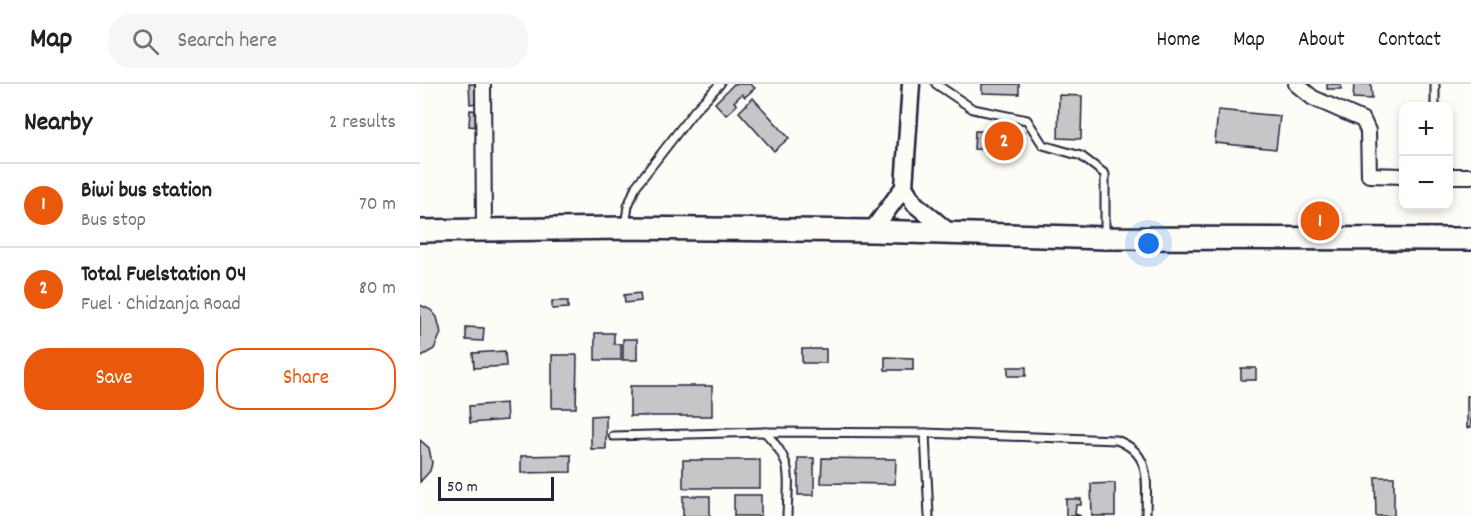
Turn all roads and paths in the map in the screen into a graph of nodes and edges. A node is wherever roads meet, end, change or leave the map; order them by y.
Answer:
1 (483, 84) edge
2 (720, 84) edge
3 (911, 84) edge
4 (936, 84) edge
5 (1296, 84) edge
6 (1435, 84) edge
7 (1435, 102) edge
8 (1399, 176) edge
9 (1453, 176) edge
10 (1471, 176) edge
11 (904, 187) junction
12 (625, 228) junction
13 (420, 231) edge
14 (484, 231) junction
15 (872, 231) junction
16 (951, 234) junction
17 (1105, 238) junction
18 (1471, 238) edge
19 (765, 432) junction
20 (925, 433) junction
21 (613, 436) dead end
22 (787, 516) edge
23 (929, 516) edge
24 (1146, 516) edge

1 - 14 street
2 - 12 lane
3 - 11 street
4 - 17 lane
5 - 8 street
6 - 7 lane
9 - 10 street
11 - 15 street
11 - 16 street
12 - 14 highway
12 - 15 highway
13 - 14 highway
15 - 16 highway
16 - 17 highway
17 - 18 highway
19 - 20 lane
19 - 21 lane
19 - 22 lane
20 - 23 lane
20 - 24 lane

